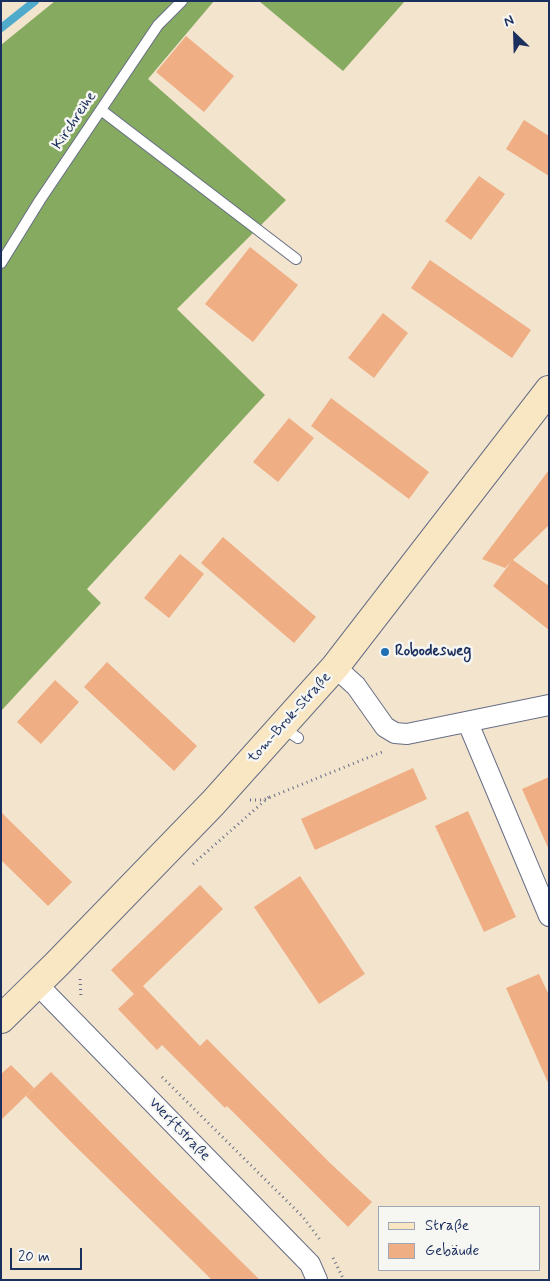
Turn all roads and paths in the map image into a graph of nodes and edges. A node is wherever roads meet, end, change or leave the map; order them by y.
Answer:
1 (182, 1) edge
2 (101, 110) junction
3 (296, 259) dead end
4 (1, 263) edge
5 (549, 390) edge
6 (335, 667) junction
7 (549, 705) edge
8 (468, 722) junction
9 (407, 734) junction
10 (269, 797) junction
11 (213, 803) junction
12 (189, 867) dead end
13 (549, 916) edge
14 (86, 973) dead end
15 (37, 984) junction
16 (82, 998) dead end
17 (1, 1019) edge
18 (158, 1073) dead end
19 (326, 1248) dead end
20 (331, 1255) dead end
21 (317, 1280) edge
22 (344, 1280) edge

1 - 2 lane, Kirchreihe
2 - 3 lane
2 - 4 lane, Kirchreihe
5 - 6 street, tom-Brok-Straße
6 - 9 street
6 - 11 street, tom-Brok-Straße
7 - 8 street
8 - 9 street
8 - 13 street
9 - 10 path
10 - 11 path
10 - 12 path
11 - 15 street, tom-Brok-Straße
14 - 16 path
15 - 17 street, tom-Brok-Straße
15 - 21 street, Werftstraße
18 - 19 path
20 - 22 path

